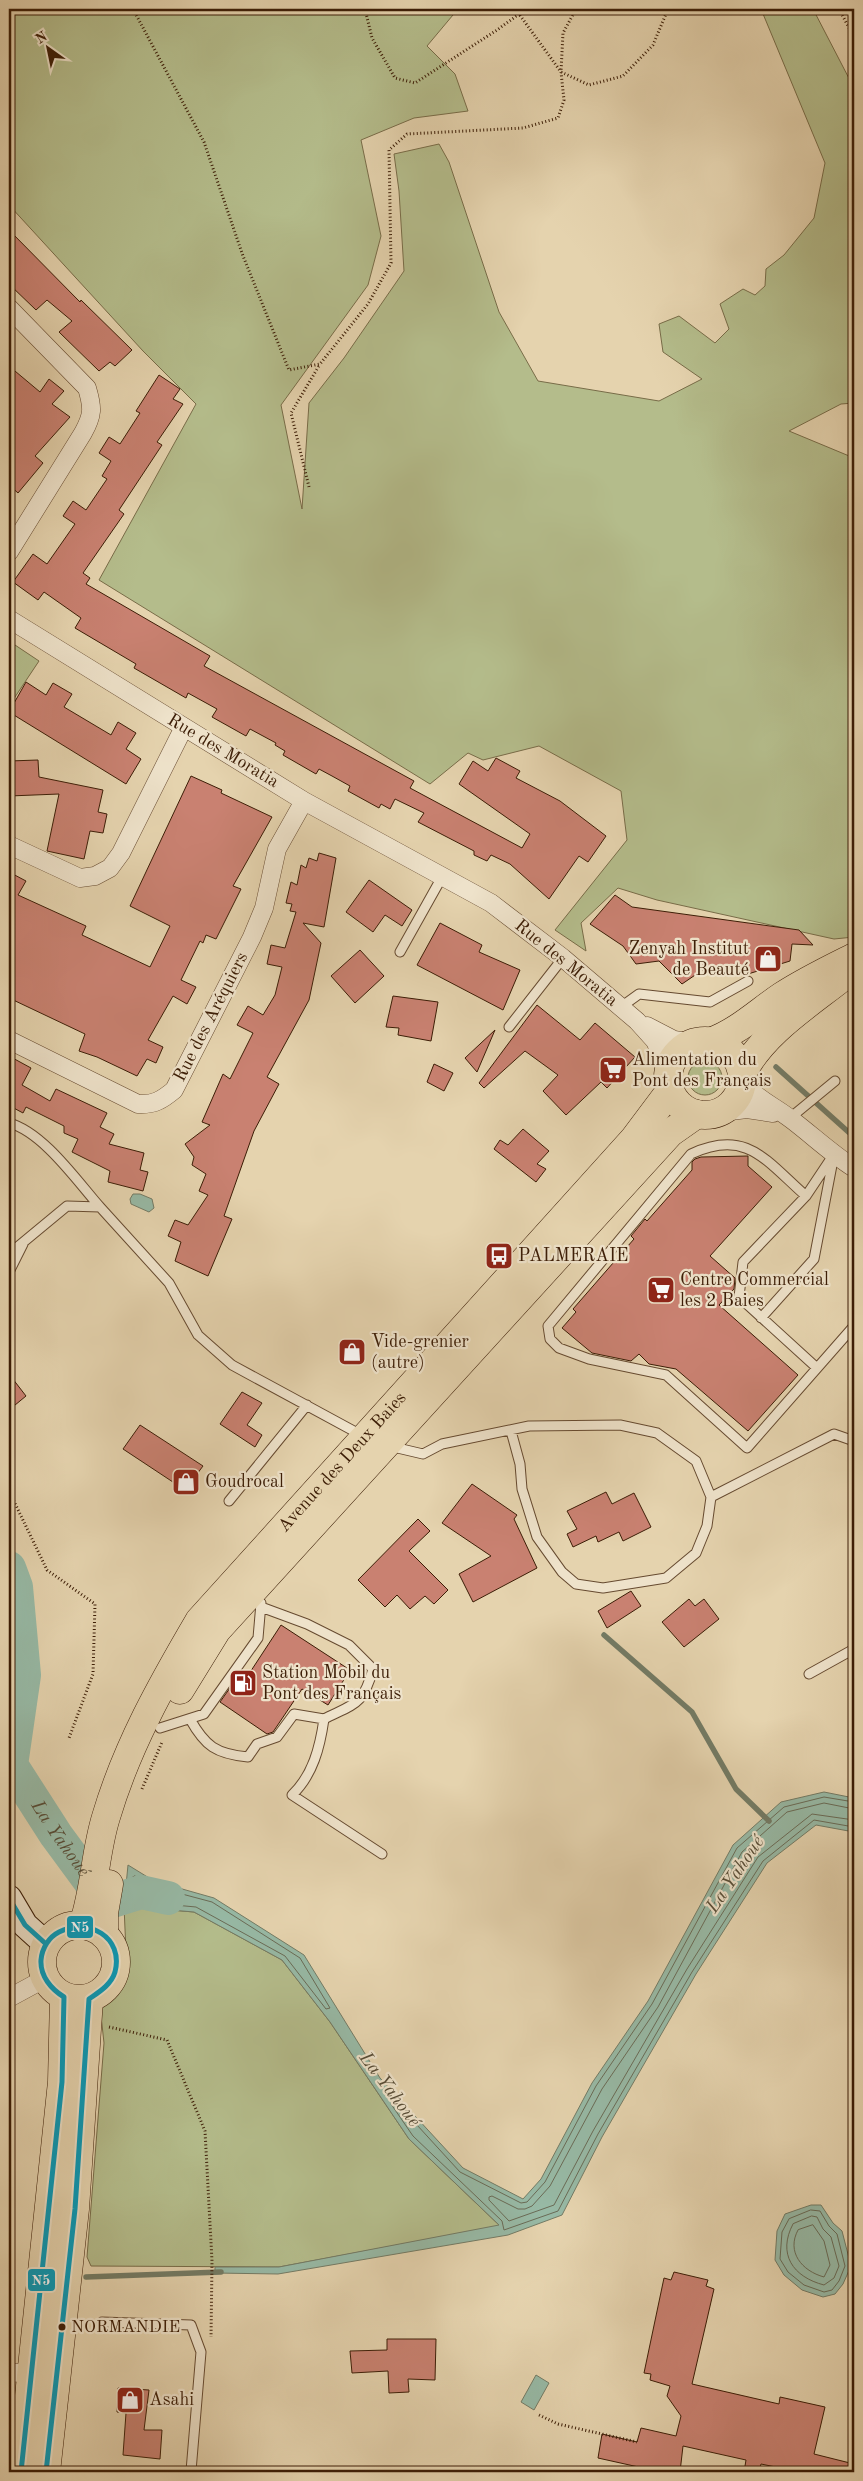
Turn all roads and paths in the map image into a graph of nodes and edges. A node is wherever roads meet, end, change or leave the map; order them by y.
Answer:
1 (133, 9) edge
2 (364, 9) edge
3 (526, 9) edge
4 (576, 9) edge
5 (668, 9) edge
6 (839, 9) edge
7 (519, 14) junction
8 (854, 19) edge
9 (853, 35) edge
10 (561, 72) junction
11 (9, 308) edge
12 (320, 364) junction
13 (309, 487) dead end
14 (9, 552) edge
15 (9, 619) edge
16 (184, 727) junction
17 (304, 800) junction
18 (9, 845) edge
19 (442, 877) junction
20 (400, 952) dead end
21 (854, 957) edge
22 (563, 958) junction
23 (854, 968) edge
24 (748, 981) dead end
25 (621, 1007) junction
26 (638, 1021) junction
27 (509, 1027) dead end
28 (9, 1040) edge
29 (702, 1042) junction
30 (742, 1079) junction
31 (670, 1080) junction
32 (835, 1081) dead end
33 (709, 1113) junction
34 (787, 1117) junction
35 (9, 1123) edge
36 (834, 1154) junction
37 (854, 1168) edge
38 (806, 1196) junction
39 (100, 1207) junction
40 (24, 1241) junction
41 (9, 1254) edge
42 (9, 1272) edge
43 (761, 1318) junction
44 (854, 1326) edge
45 (817, 1368) junction
46 (307, 1405) junction
47 (510, 1431) junction
48 (376, 1441) junction
49 (854, 1441) edge
50 (9, 1491) edge
51 (711, 1497) junction
52 (229, 1501) dead end
53 (262, 1594) junction
54 (854, 1648) edge
55 (809, 1674) dead end
56 (190, 1719) junction
57 (324, 1719) junction
58 (160, 1728) junction
59 (69, 1738) dead end
60 (112, 1824) junction
61 (382, 1854) dead end
62 (9, 1898) edge
63 (95, 1921) junction
64 (46, 1944) junction
65 (44, 1979) junction
66 (9, 1998) edge
67 (80, 2006) junction
68 (212, 2280) dead end
69 (102, 2322) dead end
70 (21, 2372) edge
71 (539, 2415) dead end
72 (637, 2442) dead end
73 (191, 2471) dead end
74 (22, 2472) edge
75 (46, 2472) edge

1 - 12 path
2 - 7 path
3 - 7 path
4 - 10 path
5 - 10 path
6 - 9 path
7 - 10 path
8 - 9 path
10 - 12 path
11 - 14 street
12 - 13 path
15 - 16 street, Rue des Moratia
16 - 17 street, Rue des Moratia
16 - 18 street
17 - 19 street, Rue des Moratia
17 - 28 street, Rue des Aréquiers
19 - 20 lane
19 - 22 street, Rue des Moratia
21 - 29 main road
22 - 25 street, Rue des Moratia
22 - 27 lane
23 - 30 main road
24 - 25 lane
25 - 26 street, Rue des Moratia
26 - 29 street, Rue des Moratia
26 - 31 street, Rue des Moratia
29 - 30 main road
29 - 31 main road
30 - 33 main road
30 - 34 street
31 - 33 main road
31 - 48 main road, Avenue des Deux Baies
32 - 34 lane
33 - 34 street
33 - 48 main road, Avenue des Deux Baies
34 - 36 street
35 - 39 lane
36 - 37 street
36 - 38 lane
36 - 43 lane
38 - 43 lane
38 - 45 lane
39 - 40 lane
39 - 46 lane
40 - 41 lane
40 - 42 lane
43 - 45 lane
44 - 45 lane
46 - 48 lane
46 - 52 lane
47 - 48 lane
47 - 51 lane
47 - 51 lane
48 - 53 main road, Avenue des Deux Baies
48 - 60 main road, Avenue des Deux Baies
49 - 51 lane
50 - 59 path
53 - 56 lane
53 - 57 lane
53 - 58 main road, Avenue des Deux Baies
54 - 55 lane
56 - 57 lane
56 - 58 lane
57 - 61 lane
58 - 60 main road, Avenue des Deux Baies
60 - 63 main road
62 - 64 main road
63 - 64 main road
63 - 67 main road
64 - 65 main road
65 - 66 street
65 - 67 main road
67 - 68 path
67 - 70 main road
67 - 75 main road
69 - 73 lane
70 - 74 main road
71 - 72 path

